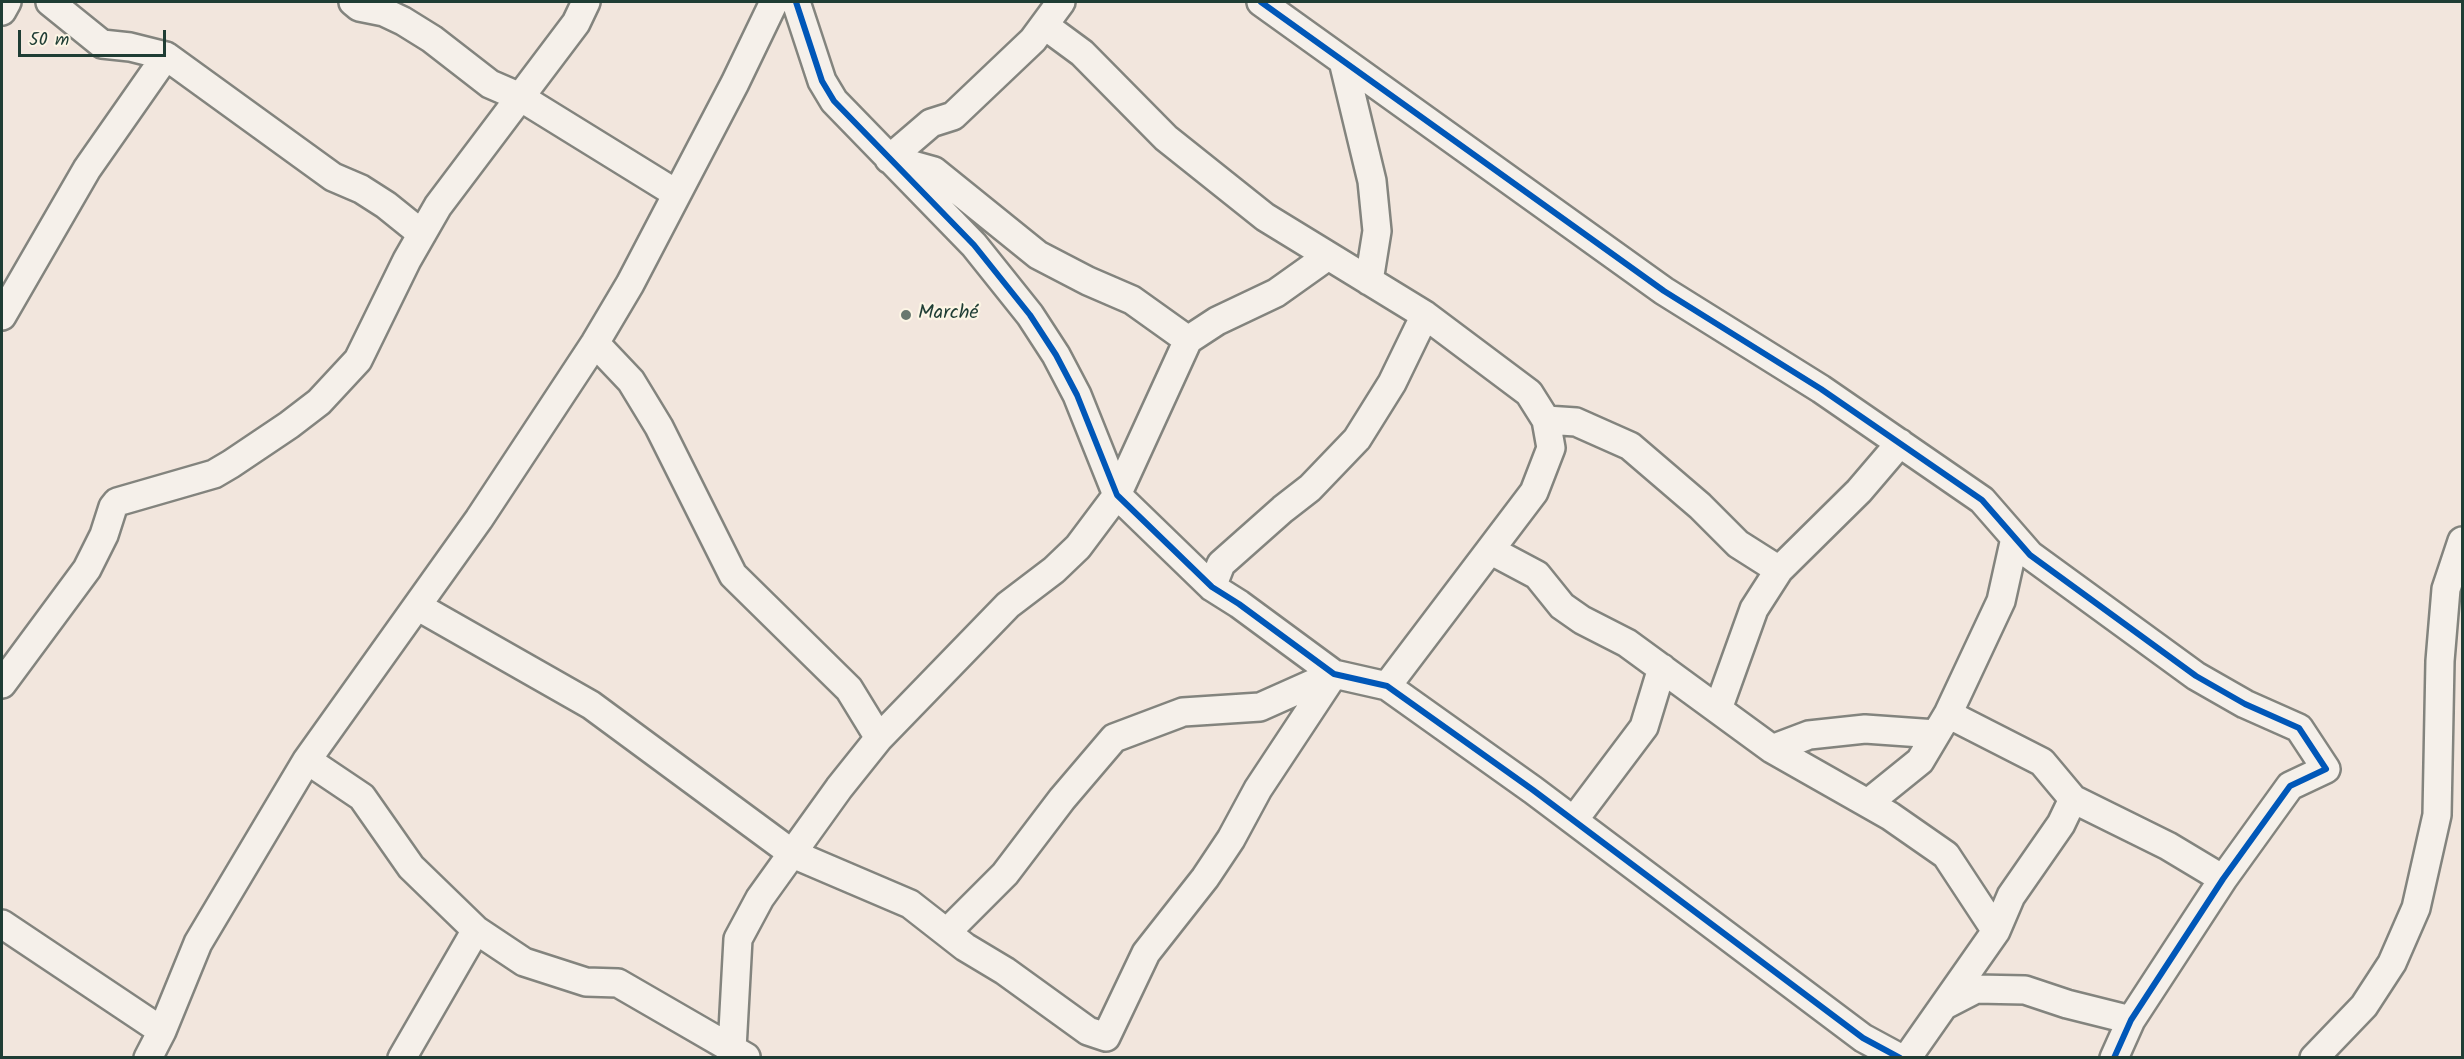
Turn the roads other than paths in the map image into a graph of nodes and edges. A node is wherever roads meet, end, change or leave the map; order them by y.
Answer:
1 (6, 2) edge
2 (50, 2) edge
3 (353, 2) edge
4 (586, 2) edge
5 (774, 2) edge
6 (796, 2) edge
7 (1061, 2) edge
8 (1261, 2) edge
9 (2, 11) edge
10 (1044, 25) junction
11 (166, 56) junction
12 (1343, 60) junction
13 (520, 97) junction
14 (889, 159) junction
15 (677, 194) junction
16 (422, 234) junction
17 (1328, 256) junction
18 (1369, 281) junction
19 (1425, 315) junction
20 (2, 316) edge
21 (1188, 340) junction
22 (595, 343) junction
23 (1546, 420) junction
24 (1900, 443) junction
25 (1117, 495) junction
26 (2015, 538) junction
27 (2463, 541) edge
28 (1490, 550) junction
29 (1779, 570) junction
30 (1212, 587) junction
31 (417, 606) junction
32 (1662, 668) junction
33 (1334, 674) junction
34 (2, 684) edge
35 (1387, 686) junction
36 (1718, 709) junction
37 (1942, 724) junction
38 (879, 738) junction
39 (1772, 749) junction
40 (307, 760) junction
41 (2073, 799) junction
42 (1868, 803) junction
43 (1574, 820) junction
44 (793, 854) junction
45 (2223, 879) junction
46 (2, 924) edge
47 (476, 930) junction
48 (947, 932) junction
49 (1996, 932) junction
50 (1945, 1005) junction
51 (2131, 1020) junction
52 (162, 1031) junction
53 (737, 1055) edge
54 (148, 1058) edge
55 (402, 1058) edge
56 (1900, 1058) edge
57 (1907, 1058) edge
58 (2114, 1058) edge
59 (2314, 1058) edge

1 - 9 street
2 - 11 street
3 - 13 street
4 - 13 street
5 - 15 street
6 - 14 street
7 - 10 street
8 - 12 street
10 - 14 street
10 - 17 street
11 - 16 street
11 - 20 street
12 - 18 street
12 - 24 street
13 - 15 street
13 - 16 street
14 - 21 street
14 - 25 street
15 - 22 street
16 - 34 street
17 - 18 street
17 - 21 street
18 - 19 street
19 - 23 street
19 - 30 street
21 - 25 street
22 - 31 street
22 - 38 street
23 - 28 street
23 - 29 street
24 - 26 street
24 - 29 street
25 - 30 street
25 - 38 street
26 - 37 street
26 - 45 street
27 - 59 street
28 - 32 street
28 - 35 street
29 - 36 street
30 - 33 street
31 - 40 street
31 - 44 street
32 - 36 street
32 - 43 street
33 - 35 street
33 - 48 street
33 - 48 street
35 - 43 street
36 - 39 street
37 - 39 street
37 - 41 street
37 - 42 street
38 - 44 street
39 - 42 street
40 - 47 street
40 - 52 street
41 - 45 street
41 - 49 street
42 - 49 street
43 - 56 street
44 - 48 street
44 - 53 street
45 - 51 street
46 - 52 street
47 - 53 street
47 - 55 street
49 - 50 street
50 - 51 street
50 - 57 street
51 - 58 street
52 - 54 street

